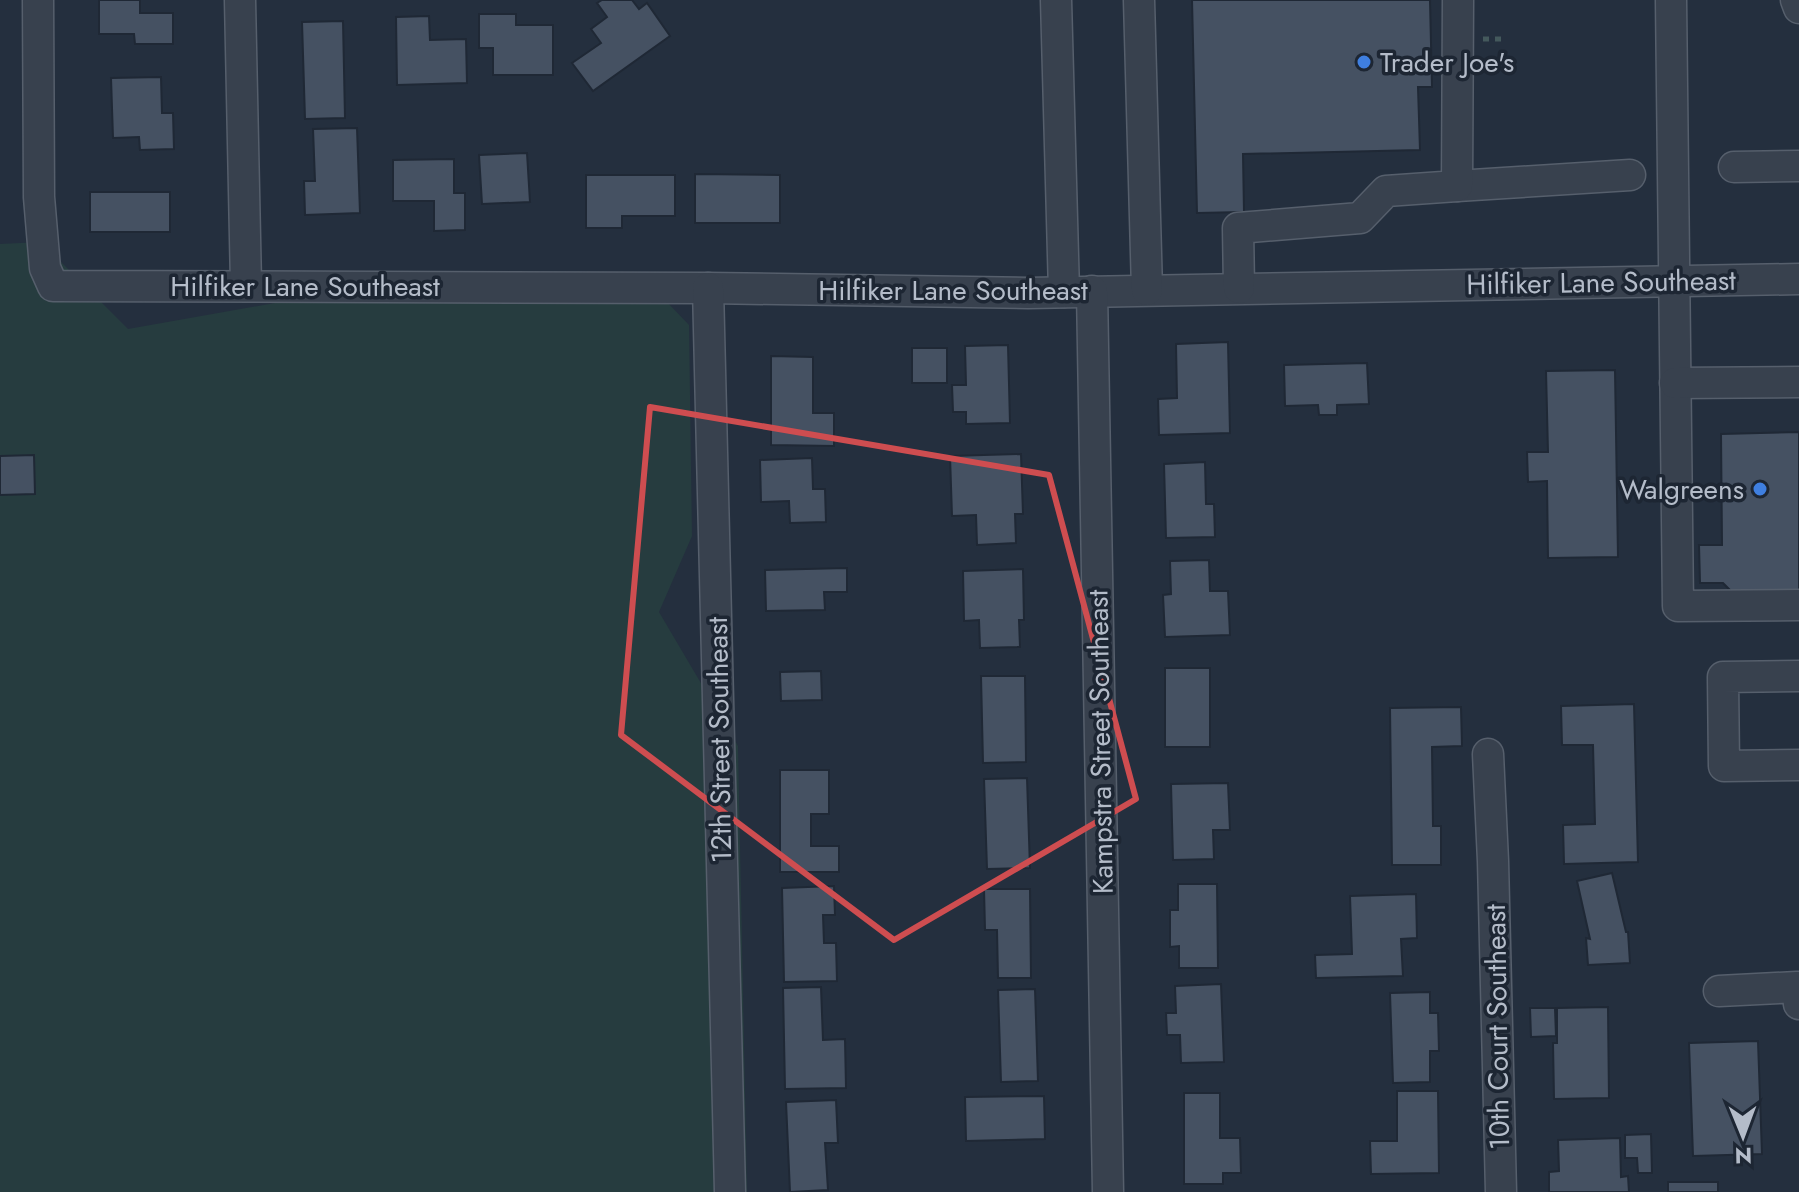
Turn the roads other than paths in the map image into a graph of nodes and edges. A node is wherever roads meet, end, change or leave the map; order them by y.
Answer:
1 (38, 0) edge
2 (240, 0) edge
3 (1056, 0) edge
4 (1139, 0) edge
5 (1458, 0) edge
6 (1671, 0) edge
7 (1796, 0) edge
8 (1799, 8) edge
9 (1799, 166) edge
10 (1734, 167) dead end
11 (1630, 175) dead end
12 (1457, 186) junction
13 (1799, 279) edge
14 (1674, 281) junction
15 (246, 285) junction
16 (708, 288) junction
17 (1239, 288) junction
18 (1147, 290) junction
19 (1078, 292) junction
20 (1799, 382) edge
21 (1675, 383) junction
22 (1799, 605) edge
23 (1799, 676) edge
24 (1488, 754) dead end
25 (1799, 765) edge
26 (1719, 991) dead end
27 (1799, 1004) edge
28 (730, 1192) edge
29 (1108, 1192) edge
30 (1501, 1192) edge

1 - 15 street, Hilfiker Lane Southeast
2 - 15 street
3 - 19 street, Kampstra Street Southeast
4 - 18 street
5 - 12 street
6 - 14 street
7 - 8 street
9 - 10 street
11 - 12 street
12 - 17 street
13 - 14 street, Hilfiker Lane Southeast
14 - 17 street, Hilfiker Lane Southeast
14 - 21 street
15 - 16 street, Hilfiker Lane Southeast
16 - 19 street, Hilfiker Lane Southeast
16 - 28 street, 12th Street Southeast
17 - 18 street, Hilfiker Lane Southeast
18 - 19 street, Hilfiker Lane Southeast
19 - 29 street, Kampstra Street Southeast
20 - 21 street
21 - 22 street
23 - 25 street
24 - 30 street, 10th Court Southeast
26 - 27 street

